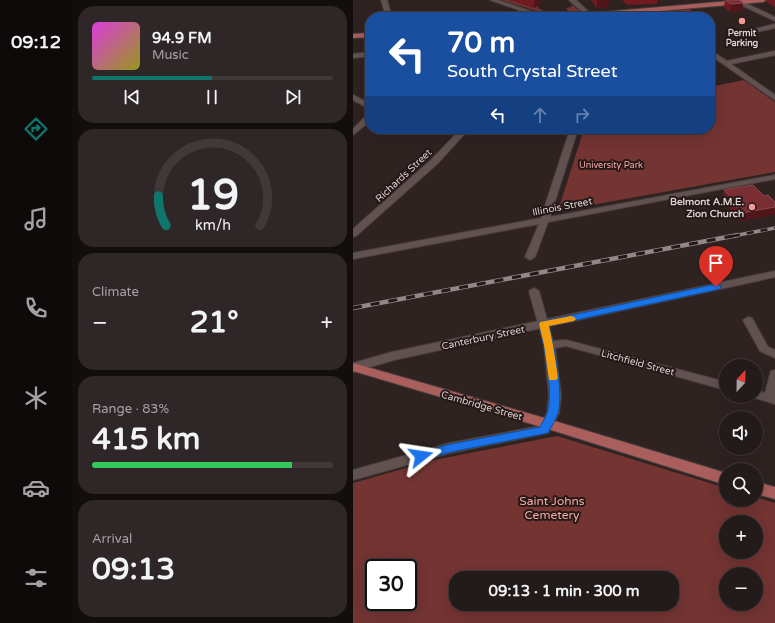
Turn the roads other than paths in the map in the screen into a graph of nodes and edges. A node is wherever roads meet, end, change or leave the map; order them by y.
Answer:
1 (384, 0) edge
2 (493, 0) edge
3 (572, 0) edge
4 (763, 0) edge
5 (739, 2) junction
6 (651, 10) junction
7 (388, 12) edge
8 (530, 12) edge
9 (586, 12) edge
10 (631, 12) edge
11 (654, 12) edge
12 (775, 19) edge
13 (775, 26) edge
14 (737, 34) dead end
15 (365, 35) edge
16 (353, 36) edge
17 (775, 53) edge
18 (362, 55) junction
19 (365, 55) edge
20 (715, 55) edge
21 (353, 56) edge
22 (365, 57) edge
23 (726, 63) junction
24 (353, 97) edge
25 (775, 98) edge
26 (365, 104) edge
27 (365, 122) edge
28 (353, 133) edge
29 (460, 134) edge
30 (572, 134) edge
31 (775, 177) edge
32 (544, 221) junction
33 (353, 234) edge
34 (353, 256) edge
35 (530, 257) dead end
36 (775, 274) edge
37 (534, 291) dead end
38 (747, 320) dead end
39 (543, 324) junction
40 (549, 345) junction
41 (775, 354) edge
42 (354, 367) edge
43 (775, 374) edge
44 (719, 384) edge
45 (772, 399) edge
46 (548, 424) junction
47 (353, 475) edge
48 (719, 477) edge
49 (763, 490) edge
50 (775, 493) edge

1 - 7 street
2 - 8 street
3 - 9 street
4 - 5 main road
5 - 6 main road
5 - 12 street
6 - 10 main road
6 - 11 street
13 - 14 street
15 - 16 main road
17 - 23 street
18 - 19 street
18 - 21 street
18 - 22 street
20 - 23 street
23 - 25 street
24 - 26 street
27 - 28 street
29 - 33 street, Richards Street
30 - 32 street
31 - 32 street, Illinois Street
32 - 34 street, Illinois Street
32 - 35 street
36 - 39 street, Canterbury Street
37 - 39 street
38 - 41 street
39 - 40 street
39 - 42 street, Canterbury Street
40 - 44 street, Litchfield Street
40 - 46 street
42 - 46 main road, Cambridge Street
43 - 45 street
46 - 47 street
46 - 48 main road, Cambridge Street
49 - 50 main road

